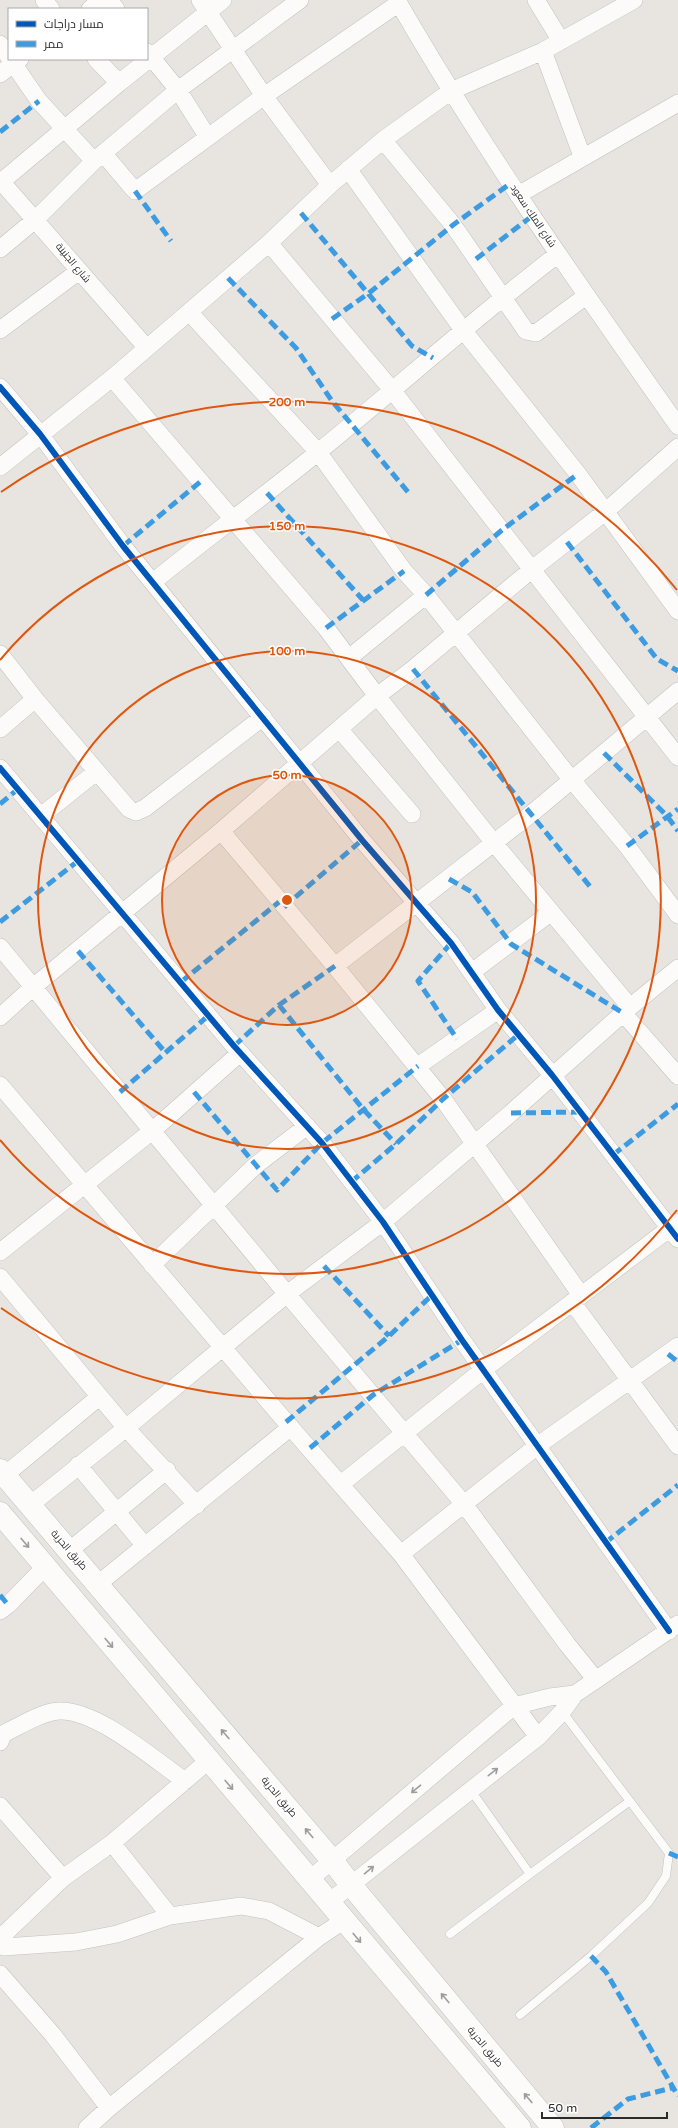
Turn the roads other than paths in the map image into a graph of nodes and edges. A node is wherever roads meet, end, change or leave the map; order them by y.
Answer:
1 (44, 0) edge
2 (101, 0) edge
3 (109, 0) edge
4 (223, 0) edge
5 (299, 0) edge
6 (536, 0) edge
7 (634, 0) edge
8 (398, 2) edge
9 (203, 6) edge
10 (50, 8) edge
11 (91, 8) edge
12 (115, 8) edge
13 (561, 41) junction
14 (0, 44) edge
15 (233, 50) junction
16 (543, 51) junction
17 (8, 54) edge
18 (149, 54) edge
19 (13, 60) edge
20 (97, 60) edge
21 (143, 60) edge
22 (0, 74) edge
23 (119, 83) junction
24 (178, 90) junction
25 (451, 91) junction
26 (264, 96) junction
27 (678, 103) edge
28 (64, 128) junction
29 (207, 136) junction
30 (383, 140) junction
31 (582, 156) junction
32 (99, 157) junction
33 (348, 169) junction
34 (330, 184) junction
35 (2, 187) edge
36 (518, 195) junction
37 (36, 219) junction
38 (269, 242) junction
39 (0, 249) edge
40 (558, 254) junction
41 (79, 271) junction
42 (504, 296) junction
43 (586, 296) junction
44 (189, 312) junction
45 (0, 330) edge
46 (463, 330) junction
47 (146, 347) junction
48 (112, 378) junction
49 (0, 387) edge
50 (392, 390) junction
51 (678, 426) edge
52 (40, 434) junction
53 (678, 447) edge
54 (318, 452) junction
55 (0, 468) edge
56 (605, 512) junction
57 (232, 519) junction
58 (531, 570) junction
59 (153, 582) junction
60 (426, 595) junction
61 (678, 611) edge
62 (456, 632) junction
63 (0, 654) edge
64 (349, 658) junction
65 (678, 691) edge
66 (377, 696) junction
67 (35, 699) junction
68 (263, 717) junction
69 (647, 717) junction
70 (0, 729) edge
71 (340, 730) junction
72 (678, 757) edge
73 (301, 762) junction
74 (0, 768) edge
75 (96, 772) junction
76 (571, 779) junction
77 (412, 814) dead end
78 (41, 816) junction
79 (221, 831) junction
80 (494, 843) junction
81 (417, 904) junction
82 (550, 913) junction
83 (123, 914) junction
84 (678, 915) edge
85 (0, 947) edge
86 (335, 966) junction
87 (678, 968) edge
88 (472, 972) junction
89 (32, 988) junction
90 (498, 1010) junction
91 (626, 1010) junction
92 (0, 1017) edge
93 (240, 1053) junction
94 (418, 1066) junction
95 (552, 1075) junction
96 (678, 1076) edge
97 (0, 1085) edge
98 (307, 1126) junction
99 (152, 1131) junction
100 (475, 1144) junction
101 (84, 1183) junction
102 (215, 1206) junction
103 (383, 1222) junction
104 (676, 1230) edge
105 (0, 1252) edge
106 (152, 1265) junction
107 (0, 1277) edge
108 (287, 1294) junction
109 (577, 1298) junction
110 (222, 1346) junction
111 (678, 1346) edge
112 (483, 1370) junction
113 (630, 1380) junction
114 (99, 1397) junction
115 (291, 1427) junction
116 (126, 1428) junction
117 (403, 1433) junction
118 (537, 1446) junction
119 (678, 1446) edge
120 (78, 1465) junction
121 (167, 1470) junction
122 (2, 1472) edge
123 (341, 1484) junction
124 (197, 1504) junction
125 (464, 1504) junction
126 (30, 1505) junction
127 (116, 1511) junction
128 (0, 1514) edge
129 (145, 1546) junction
130 (69, 1551) junction
131 (401, 1554) junction
132 (45, 1567) junction
133 (98, 1584) junction
134 (0, 1611) edge
135 (674, 1627) edge
136 (596, 1680) junction
137 (575, 1694) junction
138 (550, 1697) junction
139 (514, 1706) junction
140 (562, 1712) junction
141 (1, 1733) edge
142 (538, 1736) junction
143 (208, 1761) junction
144 (186, 1781) junction
145 (470, 1789) junction
146 (630, 1801) junction
147 (0, 1806) edge
148 (112, 1844) junction
149 (331, 1859) junction
150 (530, 1874) junction
151 (63, 1878) junction
152 (309, 1880) junction
153 (351, 1885) junction
154 (328, 1903) junction
155 (170, 1916) junction
156 (343, 1921) junction
157 (450, 1934) dead end
158 (319, 1937) junction
159 (1, 1945) edge
160 (0, 1974) edge
161 (520, 2015) dead end
162 (108, 2108) junction
163 (87, 2128) edge
164 (520, 2128) edge
165 (553, 2128) edge

1 - 10 street
2 - 11 street
3 - 12 street
4 - 9 street
5 - 15 street
6 - 13 street
7 - 13 street
8 - 25 street, شارع الملك سعود
8 - 26 street
9 - 15 street
9 - 18 street
13 - 16 street
14 - 17 street
15 - 24 street
15 - 26 street
16 - 25 street
16 - 31 street
18 - 24 street
19 - 22 street
19 - 28 street
20 - 23 street
21 - 23 street
23 - 28 street
24 - 29 street
24 - 32 street
25 - 30 street
25 - 36 street, شارع الملك سعود
26 - 29 street
26 - 34 street
27 - 31 street
28 - 32 street
28 - 35 street
29 - 32 street
30 - 33 street
30 - 42 street
31 - 36 street
32 - 37 street
33 - 34 street
33 - 46 street
34 - 38 street
35 - 37 street, شارع الجنينة
36 - 40 street, شارع الملك سعود
37 - 39 street
37 - 41 street, شارع الجنينة
38 - 44 street
38 - 50 street
40 - 42 street
40 - 43 street, شارع الملك سعود
41 - 45 street
41 - 47 street, شارع الجنينة
42 - 43 street
42 - 46 street
43 - 51 street, شارع الملك سعود
44 - 47 street
44 - 54 street
46 - 50 street
46 - 56 street
47 - 48 street
48 - 52 street
48 - 57 street
49 - 52 street
50 - 54 street
50 - 58 street
52 - 55 street
52 - 59 street
53 - 56 street
54 - 57 street
54 - 60 street
56 - 58 street
56 - 61 street
57 - 59 street
57 - 64 street
58 - 62 street
58 - 69 street
59 - 68 street
60 - 62 street
60 - 64 street
62 - 66 street
62 - 76 street
63 - 67 street
64 - 66 street
65 - 69 street
66 - 71 street
66 - 80 street
67 - 70 street
67 - 75 street
68 - 73 street
68 - 75 street
69 - 72 street
69 - 76 street
71 - 73 street
71 - 77 street
73 - 79 street
73 - 81 street
74 - 78 street
75 - 78 street
76 - 80 street
76 - 84 street
78 - 83 street
79 - 83 street
79 - 86 street
80 - 81 street
80 - 82 street
81 - 86 street
81 - 88 street
82 - 88 street
82 - 91 street
83 - 89 street
83 - 93 street
85 - 89 street
86 - 94 street
87 - 91 street
88 - 90 street
89 - 92 street
89 - 99 street
90 - 94 street
90 - 95 street
91 - 95 street
91 - 96 street
93 - 98 street
93 - 99 street
94 - 100 street
95 - 100 street
95 - 104 street
97 - 101 street
98 - 102 street
98 - 103 street
99 - 101 street
99 - 102 street
100 - 103 street
100 - 109 street
101 - 105 street
101 - 106 street
102 - 106 street
102 - 108 street
103 - 108 street
103 - 112 street
104 - 109 street
106 - 110 street
107 - 114 street
108 - 110 street
108 - 117 street
109 - 112 street
109 - 113 street
110 - 115 street
110 - 116 street
111 - 113 street
112 - 117 street
112 - 118 street
113 - 118 street
113 - 119 street
114 - 116 street
114 - 122 street
115 - 123 street
115 - 124 street
116 - 120 street
116 - 121 street
117 - 123 street
117 - 125 street
118 - 125 street
118 - 135 street
120 - 126 street
120 - 127 street
121 - 124 street
121 - 127 street
122 - 126 main road, طريق الحرية
123 - 131 street
124 - 129 street
125 - 131 street
125 - 136 street
126 - 130 main road, طريق الحرية
127 - 129 street
127 - 130 street
128 -> 132 main road
129 - 133 street
130 - 133 main road, طريق الحرية
131 - 139 street
132 - 134 street
132 -> 143 main road
149 -> 133 main road, طريق الحرية
135 - 136 street
136 - 137 street
137 - 138 street
137 - 140 street
138 - 139 street
138 - 140 lane
139 - 142 street
139 -> 149 street
140 - 142 street
140 - 146 lane
141 - 144 street
145 -> 142 street
143 - 144 street
143 -> 152 main road
144 - 148 street
145 - 150 lane
153 -> 145 street
146 - 150 lane
146 - 161 lane
147 - 151 street
148 - 151 street
148 - 155 street
149 - 152 street
149 - 153 main road, طريق الحرية
150 - 157 lane
151 - 159 street
152 - 154 main road
153 - 154 street
165 -> 153 main road, طريق الحرية
154 - 156 main road
155 - 158 street
155 - 159 street
156 - 158 street
156 -> 164 main road
158 - 162 street
160 - 162 street
162 - 163 street

